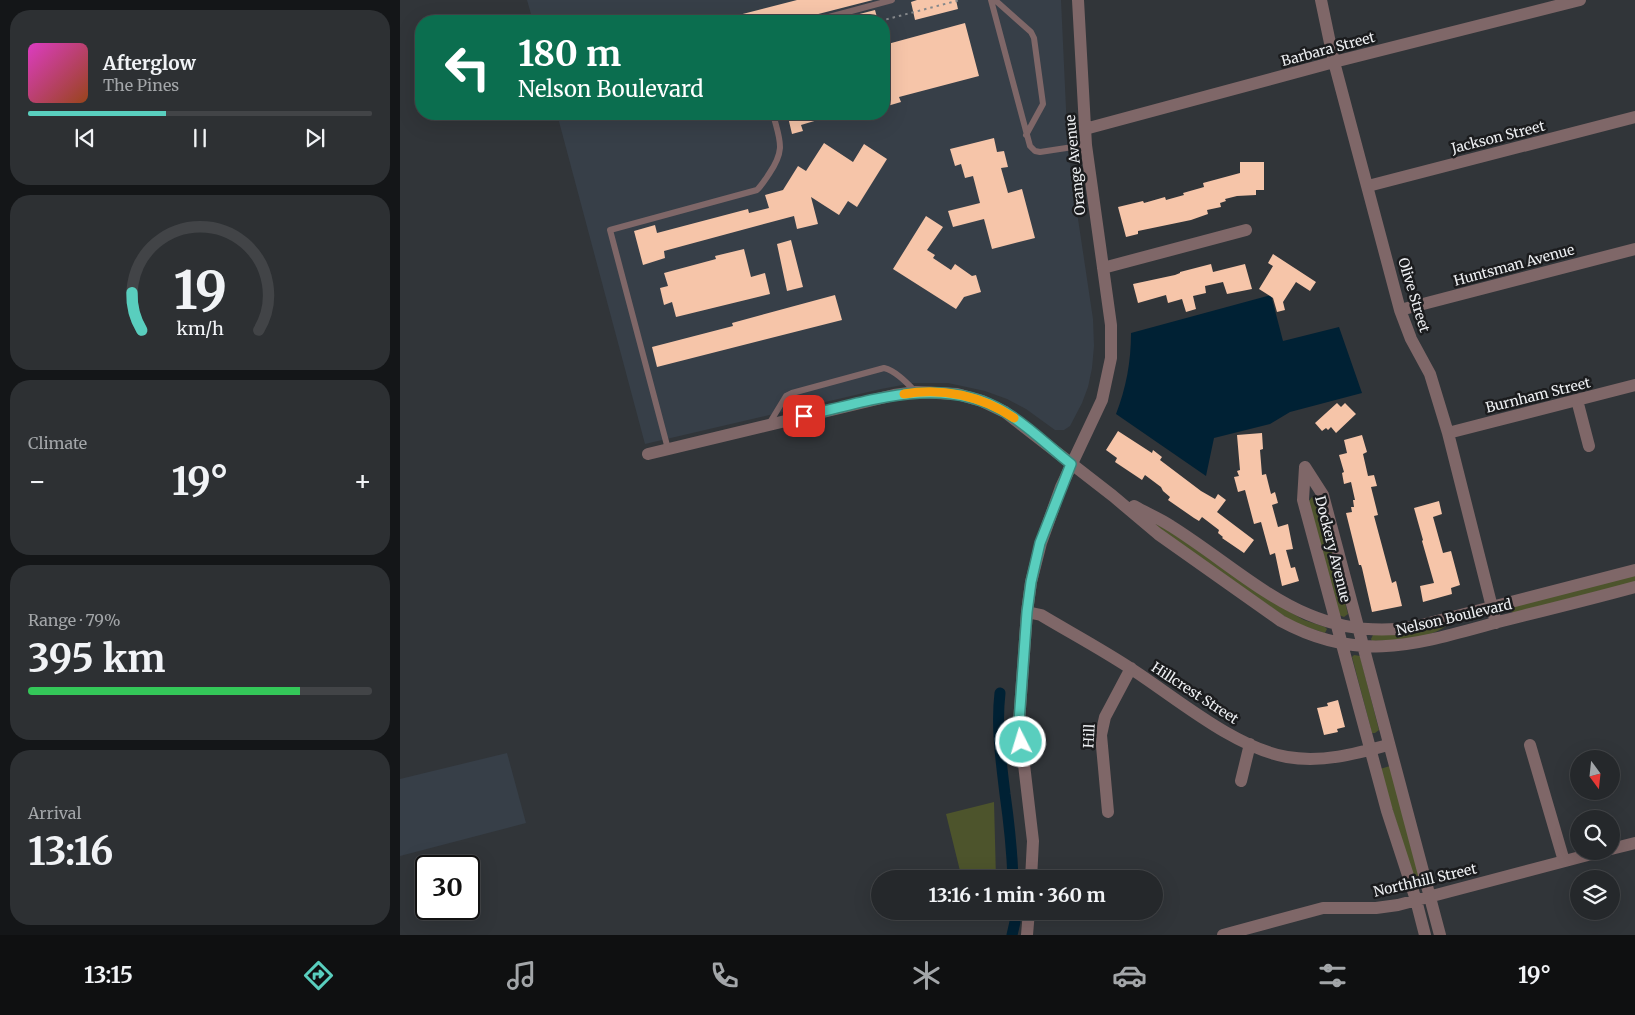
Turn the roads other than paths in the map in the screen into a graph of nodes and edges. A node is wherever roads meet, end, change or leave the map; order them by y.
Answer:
1 (892, 0) edge
2 (991, 0) edge
3 (996, 0) edge
4 (1078, 0) edge
5 (1321, 0) edge
6 (1580, 0) edge
7 (836, 15) edge
8 (1334, 62) junction
9 (1635, 117) edge
10 (774, 120) edge
11 (1085, 128) junction
12 (1026, 135) junction
13 (1086, 145) junction
14 (1368, 186) junction
15 (1246, 230) dead end
16 (1635, 249) edge
17 (1103, 268) junction
18 (1400, 310) junction
19 (1635, 385) edge
20 (916, 392) junction
21 (1578, 400) junction
22 (768, 425) junction
23 (1448, 433) junction
24 (1589, 446) dead end
25 (668, 449) junction
26 (648, 454) dead end
27 (1071, 464) junction
28 (1113, 496) junction
29 (1635, 570) edge
30 (1635, 587) edge
31 (1492, 607) junction
32 (1027, 612) junction
33 (1496, 623) junction
34 (1336, 625) junction
35 (1358, 629) junction
36 (1341, 643) junction
37 (1363, 646) junction
38 (1131, 668) junction
39 (1250, 744) junction
40 (1388, 745) junction
41 (1530, 745) dead end
42 (1370, 750) junction
43 (1241, 781) dead end
44 (1108, 812) dead end
45 (1635, 843) edge
46 (1620, 847) edge
47 (1570, 859) edge
48 (1564, 861) junction
49 (1031, 870) edge
50 (1429, 896) junction
51 (1416, 900) junction
52 (1028, 920) edge
53 (1027, 935) edge
54 (1224, 935) edge
55 (1425, 935) edge
56 (1440, 935) edge

1 - 7 lane
2 - 12 lane
3 - 12 lane
4 - 11 street, Orange Avenue
5 - 8 street, Olive Street
6 - 8 street, Barbara Street
8 - 11 street, Barbara Street
8 - 14 street, Olive Street
9 - 14 street, Jackson Street
10 - 25 lane
11 - 13 street, Orange Avenue
12 - 13 lane
13 - 17 street, Orange Avenue
14 - 18 street, Olive Street
15 - 17 street
16 - 18 street, Huntsman Avenue
17 - 27 street, Orange Avenue
18 - 23 street, Olive Street
19 - 21 street, Burnham Street
20 - 22 street, Nelson Boulevard
20 - 22 lane
20 - 27 street, Nelson Boulevard
21 - 23 street, Burnham Street
21 - 24 street
22 - 25 street, Nelson Boulevard
23 - 31 street, Olive Street
25 - 26 street, Nelson Boulevard
27 - 28 street, Nelson Boulevard
27 - 32 street, Orange Avenue
28 - 34 street, Nelson Boulevard
28 - 36 street, Nelson Boulevard
29 - 31 street, Nelson Boulevard
30 - 33 street, Nelson Boulevard
31 - 33 street, Olive Street
31 - 35 street, Nelson Boulevard
32 - 38 street, Hillcrest Street
32 - 49 street, Orange Avenue
33 - 37 street, Nelson Boulevard
34 - 35 street, Nelson Boulevard
34 - 35 street, Dockery Avenue
34 - 36 street, Dockery Avenue
35 - 37 street, Dockery Avenue
36 - 37 street, Nelson Boulevard
36 - 42 street, Dockery Avenue
37 - 40 street, Dockery Avenue
38 - 39 street, Hillcrest Street
38 - 44 street, Hill
39 - 42 street, Hillcrest Street
39 - 43 street
40 - 42 street, Hillcrest Street
40 - 50 street, Dockery Avenue
41 - 48 street
42 - 51 street, Dockery Avenue
45 - 46 street
47 - 48 street, Northhill Street
48 - 50 street, Northhill Street
50 - 51 street, Northhill Street
50 - 56 street, Dockery Avenue
51 - 54 street, Northhill Street
51 - 55 street, Dockery Avenue
52 - 53 street

